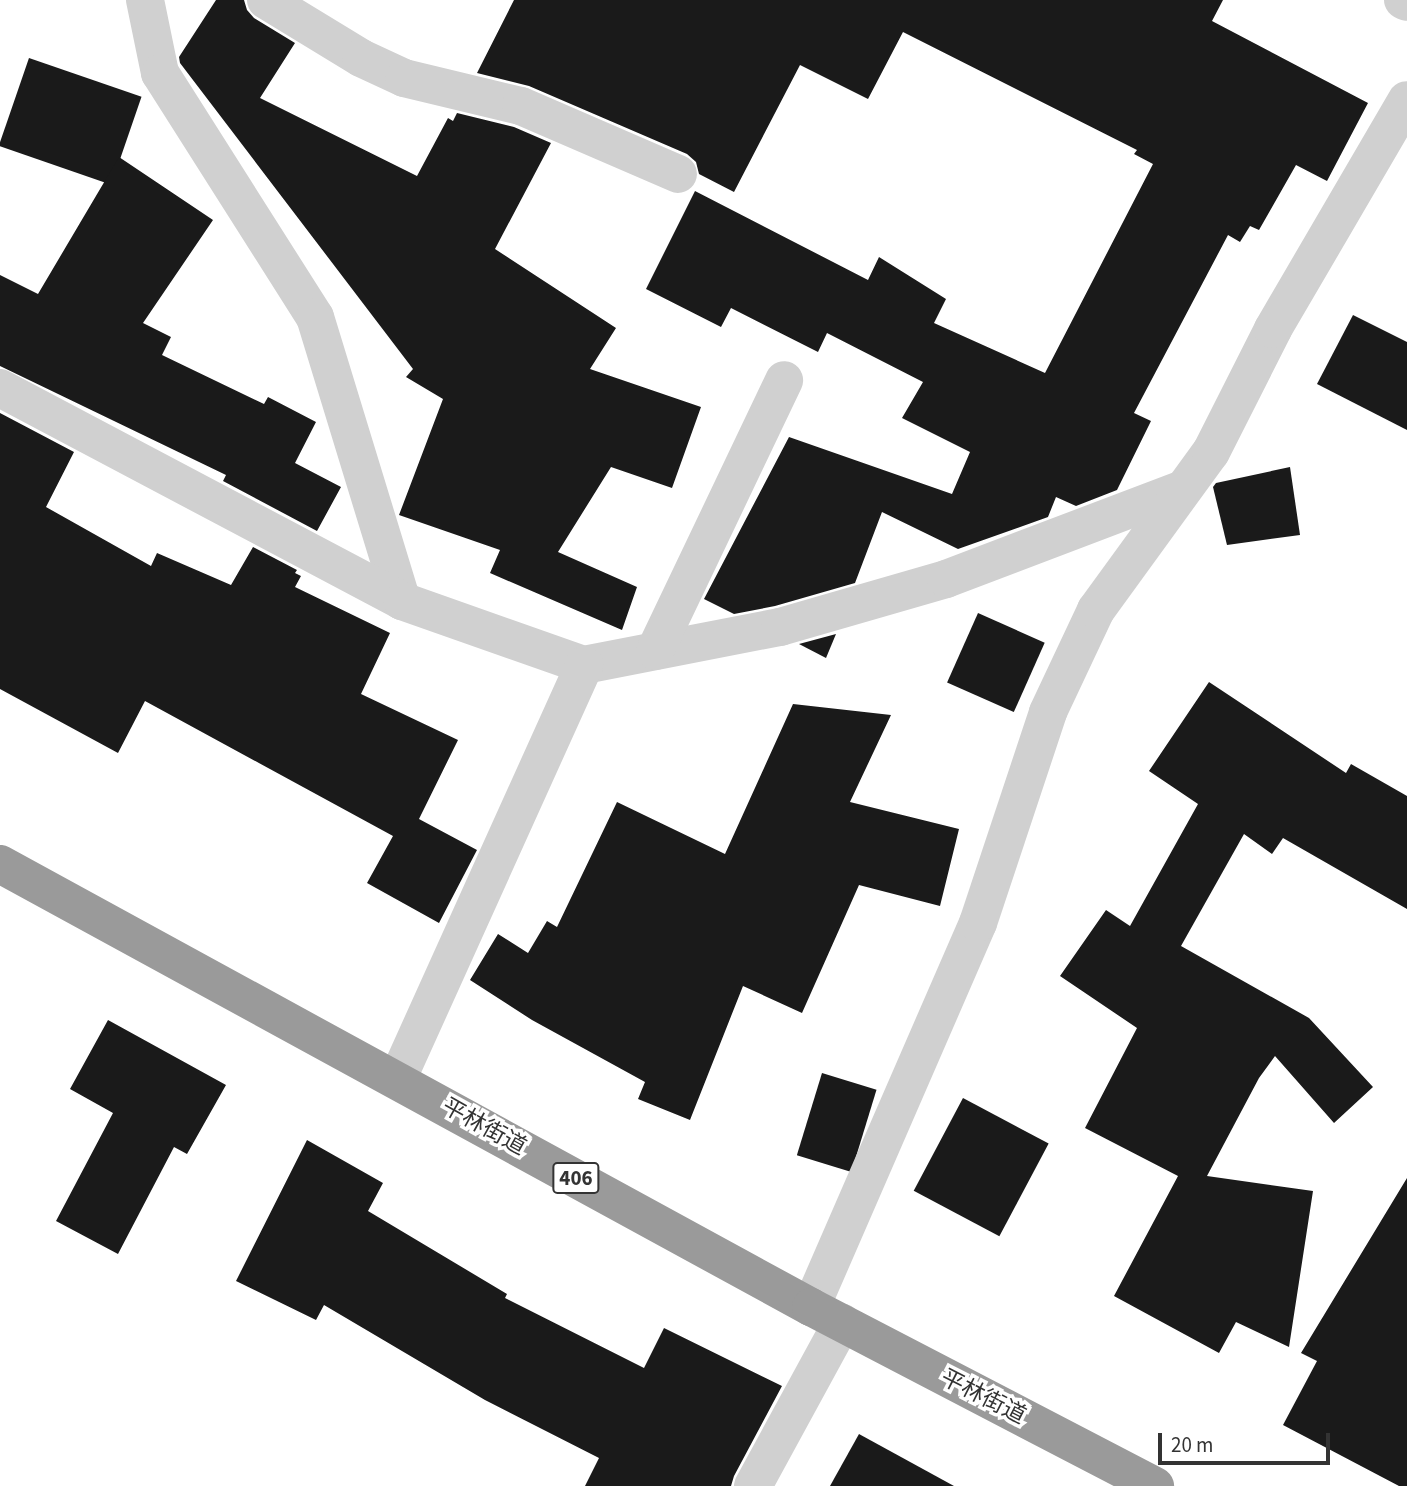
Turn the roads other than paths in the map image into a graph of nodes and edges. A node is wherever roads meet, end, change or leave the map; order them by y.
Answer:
1 (145, 0) edge
2 (266, 0) edge
3 (1407, 100) edge
4 (678, 174) dead end
5 (784, 380) dead end
6 (0, 388) edge
7 (1180, 490) junction
8 (402, 601) junction
9 (655, 651) junction
10 (584, 665) junction
11 (0, 864) edge
12 (397, 1080) junction
13 (826, 1315) junction
14 (753, 1486) edge
15 (1155, 1486) edge

1 - 8 street
2 - 4 street
3 - 7 street
5 - 9 street
6 - 8 street
7 - 9 street
7 - 13 street
8 - 10 street
9 - 10 street
10 - 12 street
11 - 12 highway, 平林街道 / 406
12 - 13 highway, 平林街道 / 406
13 - 14 street
13 - 15 highway, 平林街道 / 406

